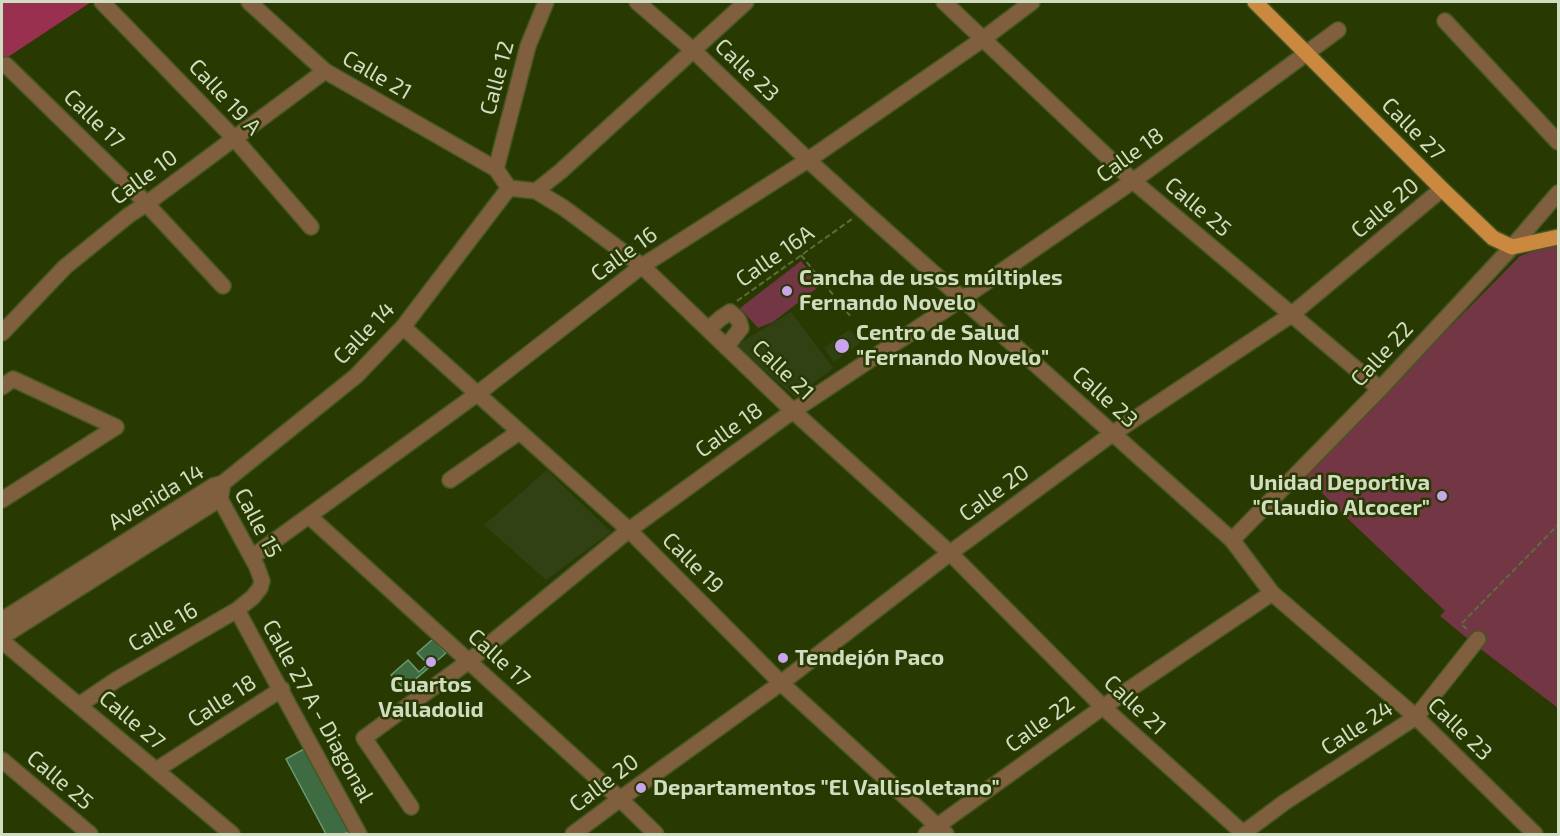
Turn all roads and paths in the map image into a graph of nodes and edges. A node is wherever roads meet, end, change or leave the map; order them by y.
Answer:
1 (102, 2) edge
2 (249, 2) edge
3 (546, 2) edge
4 (637, 2) edge
5 (746, 2) edge
6 (944, 2) edge
7 (1032, 2) edge
8 (1255, 2) edge
9 (1445, 21) dead end
10 (1338, 30) dead end
11 (983, 39) junction
12 (694, 51) junction
13 (1306, 53) junction
14 (6, 65) dead end
15 (325, 71) junction
16 (234, 138) junction
17 (1558, 142) edge
18 (808, 160) junction
19 (496, 169) junction
20 (1133, 182) junction
21 (509, 188) junction
22 (1442, 189) junction
23 (536, 191) junction
24 (1558, 193) edge
25 (146, 204) junction
26 (864, 211) junction
27 (311, 227) dead end
28 (1558, 237) edge
29 (1512, 246) junction
30 (801, 255) junction
31 (642, 266) junction
32 (223, 286) dead end
33 (963, 298) junction
34 (730, 306) dead end
35 (1291, 315) junction
36 (851, 317) dead end
37 (404, 327) junction
38 (708, 329) junction
39 (2, 333) edge
40 (726, 347) junction
41 (7, 383) edge
42 (1380, 388) junction
43 (477, 394) junction
44 (793, 411) junction
45 (519, 432) junction
46 (1112, 434) junction
47 (450, 480) dead end
48 (219, 489) junction
49 (2, 500) edge
50 (309, 516) junction
51 (1558, 525) edge
52 (629, 530) junction
53 (1233, 540) junction
54 (950, 553) junction
55 (252, 557) junction
56 (262, 581) joint
57 (1272, 593) junction
58 (237, 610) junction
59 (2, 620) edge
60 (2, 639) edge
61 (1478, 639) joint
62 (469, 661) junction
63 (782, 683) junction
64 (282, 689) junction
65 (79, 705) junction
66 (1103, 707) junction
67 (1416, 717) junction
68 (2, 760) edge
69 (156, 770) junction
70 (620, 799) junction
71 (411, 807) dead end
72 (937, 832) edge
73 (90, 834) edge
74 (232, 834) edge
75 (359, 834) edge
76 (573, 834) edge
77 (656, 834) edge
78 (1243, 834) edge
79 (1535, 834) edge

1 - 16 street, Calle 19 A
2 - 15 street, Calle 21
3 - 19 street, Calle 12
4 - 12 street, Calle 23
5 - 12 street
6 - 11 street, Calle 25
7 - 11 street, Calle 16
8 - 13 main road, Calle 27
9 - 17 street
10 - 13 street, Calle 18
11 - 18 street, Calle 16
11 - 20 street, Calle 25
12 - 18 street, Calle 23
12 - 23 street
13 - 20 street, Calle 18
13 - 22 main road, Calle 27
14 - 25 street, Calle 17
15 - 16 street, Calle 10
15 - 19 street, Calle 21
16 - 25 street, Calle 10
16 - 27 street, Calle 19 A
18 - 26 street, Calle 23
18 - 31 street, Calle 16
19 - 21 street, Calle 21
20 - 33 street, Calle 18
20 - 35 street, Calle 25
21 - 23 street, Calle 21
21 - 37 street, Calle 14
22 - 29 main road, Calle 27
22 - 35 street, Calle 20
23 - 31 street, Calle 21
24 - 29 street, Calle 22
25 - 32 street, Calle 17
25 - 39 street, Calle 10
26 - 30 path, Calle 16A
26 - 33 street, Calle 23
28 - 29 main road
29 - 42 street, Calle 22
30 - 34 path, Calle 16A
30 - 36 path
31 - 38 street, Calle 21
31 - 43 street, Calle 16
33 - 44 street, Calle 18
33 - 46 street, Calle 23
35 - 42 street, Calle 25
35 - 46 street, Calle 20
37 - 43 street, Calle 19
37 - 48 street, Calle 14
38 - 40 street, Calle 21
38 - 40 street
40 - 44 street, Calle 21
41 - 49 street
42 - 53 street, Calle 22
43 - 45 street, Calle 19
43 - 50 street, Calle 16
44 - 52 street, Calle 18
44 - 54 street, Calle 21
45 - 47 street
45 - 52 street, Calle 19
46 - 53 street, Calle 23
46 - 54 street, Calle 20
48 - 55 street, Calle 15
48 - 59 street, Avenida 14
48 - 60 street, Avenida 14
50 - 55 street, Calle 16
50 - 62 street, Calle 17
51 - 61 path
52 - 62 street, Calle 18
52 - 63 street, Calle 19
53 - 57 street, Calle 23
54 - 63 street, Calle 20
54 - 66 street, Calle 21
55 - 56 street, Calle 15
56 - 58 street, Calle 16
57 - 66 street, Calle 22
57 - 67 street, Calle 23
58 - 64 street, Calle 27 A - Diagonal
58 - 65 street, Calle 16
60 - 65 street, Calle 27
61 - 67 street, Calle 24
62 - 70 street, Calle 17
62 - 71 street, Calle 18
63 - 70 street, Calle 20
63 - 72 street, Calle 19
64 - 69 street, Calle 18
64 - 75 street, Calle 27 A - Diagonal
65 - 69 street, Calle 27
66 - 72 street, Calle 22
66 - 78 street, Calle 21
67 - 78 street, Calle 24
67 - 79 street, Calle 23
68 - 73 street, Calle 25
69 - 74 street, Calle 27
70 - 76 street, Calle 20
70 - 77 street, Calle 17

